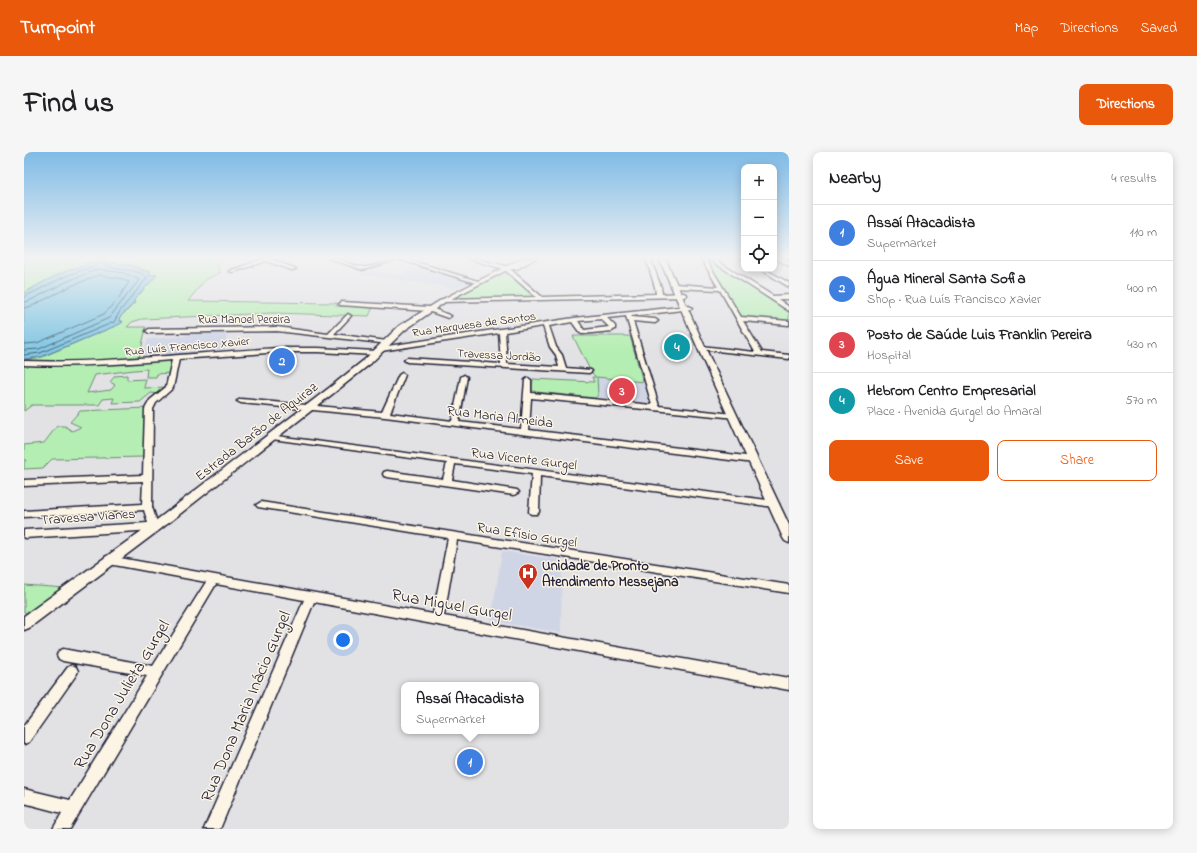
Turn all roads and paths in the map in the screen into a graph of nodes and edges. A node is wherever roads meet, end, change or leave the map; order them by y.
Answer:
1 (721, 289) edge
2 (464, 290) edge
3 (531, 290) edge
4 (658, 290) edge
5 (679, 290) edge
6 (759, 290) edge
7 (659, 295) junction
8 (681, 295) junction
9 (789, 297) edge
10 (772, 298) junction
11 (541, 299) junction
12 (443, 301) junction
13 (342, 304) dead end
14 (687, 308) junction
15 (429, 309) junction
16 (789, 309) edge
17 (348, 316) dead end
18 (448, 316) dead end
19 (602, 317) junction
20 (629, 317) junction
21 (740, 319) junction
22 (574, 320) junction
23 (655, 321) dead end
24 (786, 323) edge
25 (546, 324) junction
26 (789, 330) edge
27 (149, 331) dead end
28 (502, 331) junction
29 (330, 335) junction
30 (381, 348) junction
31 (704, 349) junction
32 (760, 354) junction
33 (789, 357) edge
34 (176, 358) junction
35 (407, 360) dead end
36 (24, 363) edge
37 (504, 366) junction
38 (563, 369) junction
39 (589, 371) dead end
40 (402, 375) dead end
41 (464, 377) dead end
42 (528, 380) dead end
43 (527, 395) junction
44 (241, 401) dead end
45 (310, 407) junction
46 (656, 407) junction
47 (385, 415) junction
48 (733, 416) junction
49 (455, 423) junction
50 (525, 432) junction
51 (272, 437) junction
52 (754, 460) junction
53 (451, 462) junction
54 (536, 473) junction
55 (387, 474) dead end
56 (146, 478) junction
57 (447, 482) junction
58 (24, 483) edge
59 (514, 492) dead end
60 (774, 504) junction
61 (261, 505) dead end
62 (146, 507) junction
63 (534, 512) dead end
64 (24, 514) edge
65 (156, 525) junction
66 (24, 534) edge
67 (453, 536) junction
68 (789, 538) edge
69 (109, 560) junction
70 (213, 579) junction
71 (789, 589) edge
72 (311, 597) junction
73 (438, 619) junction
74 (24, 624) edge
75 (63, 655) dead end
76 (72, 671) dead end
77 (155, 672) junction
78 (789, 684) edge
79 (24, 736) edge
80 (24, 796) edge
81 (74, 808) junction
82 (61, 829) edge
83 (212, 829) edge

1 - 21 street
2 - 12 street, Estrada Barão de Aquiraz
3 - 11 street
4 - 7 street
5 - 8 street
6 - 10 street
7 - 8 street
7 - 11 street
8 - 14 street
9 - 10 street
10 - 16 street
11 - 12 street
12 - 15 street, Estrada Barão de Aquiraz
13 - 15 street
14 - 20 street, Rua Marquesa de Santos
14 - 31 street
15 - 18 street
15 - 30 street, Estrada Barão de Aquiraz
17 - 29 street
19 - 20 street, Rua Marquesa de Santos
19 - 22 street, Rua Marquesa de Santos
19 - 22 street
20 - 23 street
20 - 46 street
21 - 24 street
21 - 32 street
22 - 25 street, Rua Marquesa de Santos
24 - 26 street
25 - 28 street, Rua Marquesa de Santos
25 - 38 street
27 - 29 street, Rua Manoel Pereira
28 - 30 street, Rua Marquesa de Santos
28 - 37 street
29 - 30 street, Rua Manoel Pereira
30 - 34 street, Rua Luís Francisco Xavier
30 - 45 street, Estrada Barão de Aquiraz
31 - 32 street
31 - 48 street
32 - 33 street
34 - 36 street, Rua Luís Francisco Xavier
34 - 56 street
35 - 37 street, Travessa Jordão
37 - 38 street, Travessa Jordão
38 - 39 street, Travessa Jordão
40 - 47 street
41 - 49 street
42 - 43 street
43 - 46 street
43 - 50 street
44 - 45 street, Rua Maria Almeida
45 - 47 street, Rua Maria Almeida
45 - 51 street, Estrada Barão de Aquiraz
46 - 48 street
47 - 49 street, Rua Maria Almeida
48 - 52 street
49 - 50 street, Rua Maria Almeida
50 - 52 street, Rua Maria Almeida
51 - 53 street, Rua Vicente Gurgel
51 - 65 street, Estrada Barão de Aquiraz
52 - 60 street
53 - 54 street, Rua Vicente Gurgel
53 - 57 street
54 - 60 street, Rua Vicente Gurgel
54 - 63 street
55 - 57 street
56 - 58 street
56 - 62 street
57 - 59 street
60 - 68 street
61 - 67 street, Rua Efísio Gurgel
62 - 64 street, Travessa Vianes
62 - 65 street
65 - 66 street, Travessa Vianes
65 - 69 street, Estrada Barão de Aquiraz
67 - 71 street, Rua Efísio Gurgel
67 - 73 street
69 - 70 street, Rua Miguel Gurgel
69 - 74 street, Estrada Barão de Aquiraz
70 - 72 street, Rua Miguel Gurgel
70 - 77 street, Rua Dona Julieta Gurgel
72 - 73 street, Rua Miguel Gurgel
72 - 83 street, Rua Dona Maria Inácio Gurgel
73 - 78 street, Rua Miguel Gurgel
75 - 77 street
76 - 79 street
77 - 81 street, Rua Dona Julieta Gurgel
80 - 81 street
81 - 82 street, Rua Dona Julieta Gurgel

